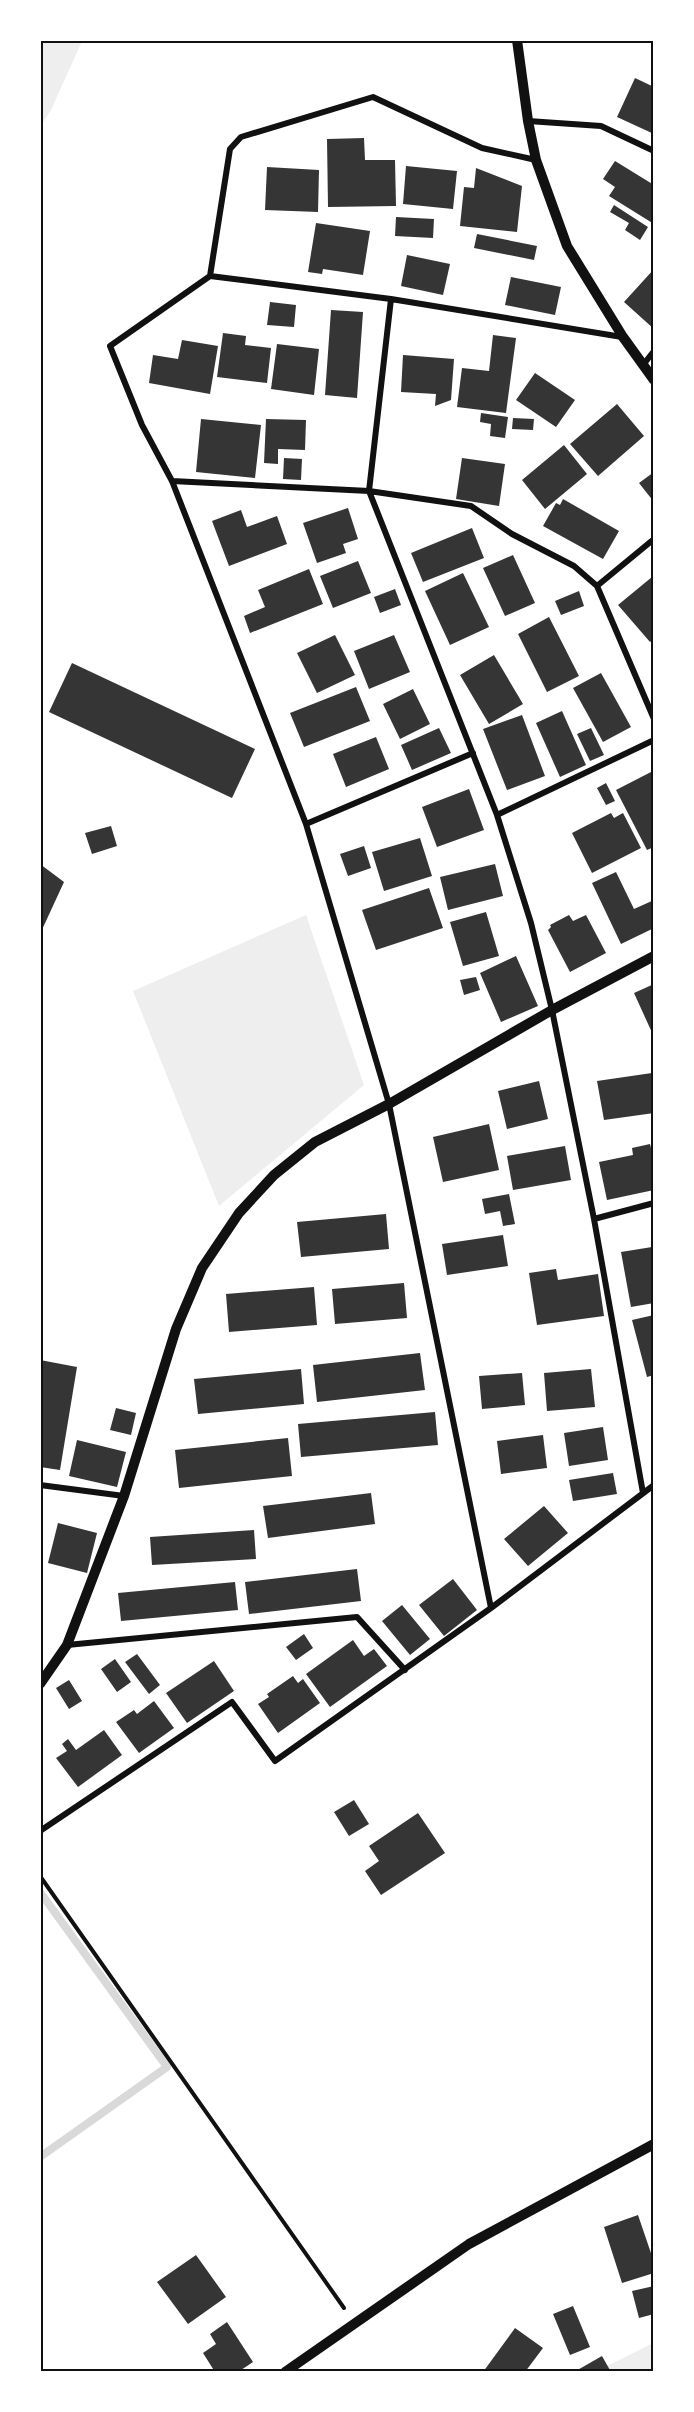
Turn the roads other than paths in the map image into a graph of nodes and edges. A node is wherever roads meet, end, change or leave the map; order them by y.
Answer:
1 (517, 40) edge
2 (528, 121) junction
3 (654, 151) edge
4 (536, 160) junction
5 (210, 276) junction
6 (391, 299) junction
7 (623, 338) junction
8 (654, 351) edge
9 (643, 365) junction
10 (654, 380) edge
11 (172, 482) junction
12 (369, 491) junction
13 (654, 539) edge
14 (597, 586) junction
15 (654, 719) edge
16 (654, 740) edge
17 (473, 753) junction
18 (497, 815) junction
19 (306, 824) junction
20 (654, 956) edge
21 (552, 1010) junction
22 (389, 1104) junction
23 (654, 1203) edge
24 (594, 1219) junction
25 (40, 1485) edge
26 (654, 1485) edge
27 (643, 1493) junction
28 (124, 1496) junction
29 (492, 1608) junction
30 (67, 1645) junction
31 (405, 1670) junction
32 (40, 1684) edge
33 (40, 1831) edge
34 (654, 2144) edge
35 (285, 2372) edge

1 - 2 street
2 - 3 street
2 - 4 street
4 - 5 street
4 - 7 street
5 - 6 street
5 - 11 street
6 - 7 street
6 - 12 street
7 - 9 street
8 - 9 street
9 - 10 street
11 - 12 street
11 - 19 street
12 - 14 street
12 - 17 street
13 - 14 street
14 - 15 street
16 - 18 street
17 - 18 street
17 - 19 street
18 - 21 street
19 - 22 street
20 - 21 street
21 - 22 street
21 - 24 street
22 - 28 street
22 - 29 street
23 - 24 street
24 - 27 street
25 - 28 street
26 - 27 street
27 - 29 street
28 - 30 street
29 - 31 street
30 - 31 street
30 - 32 street
31 - 33 street
34 - 35 street

